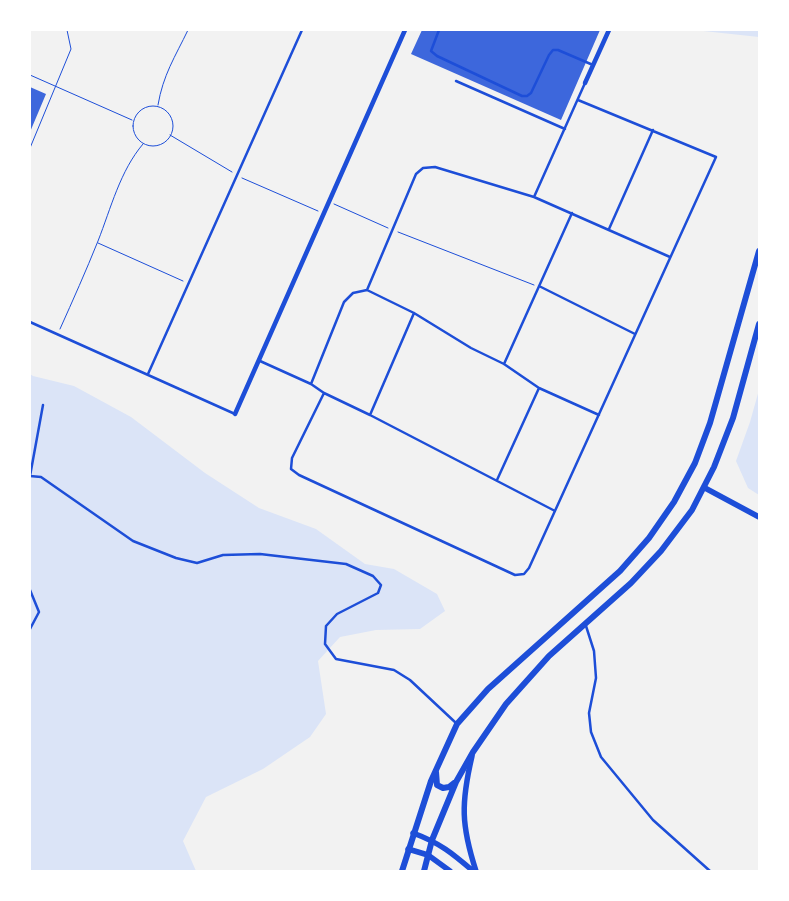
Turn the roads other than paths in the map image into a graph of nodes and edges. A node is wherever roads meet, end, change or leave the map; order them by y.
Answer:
1 (302, 30) edge
2 (405, 30) edge
3 (439, 30) edge
4 (609, 30) edge
5 (593, 65) junction
6 (456, 81) dead end
7 (585, 83) joint
8 (578, 100) junction
9 (565, 129) junction
10 (653, 130) junction
11 (534, 197) junction
12 (572, 213) junction
13 (609, 229) junction
14 (759, 251) edge
15 (670, 257) junction
16 (539, 286) junction
17 (367, 290) junction
18 (414, 313) junction
19 (30, 322) edge
20 (759, 324) edge
21 (635, 334) junction
22 (258, 360) junction
23 (504, 364) junction
24 (148, 374) junction
25 (311, 384) junction
26 (539, 388) junction
27 (324, 393) junction
28 (43, 404) dead end
29 (234, 414) joint
30 (370, 415) junction
31 (599, 415) junction
32 (30, 476) edge
33 (497, 481) junction
34 (705, 488) junction
35 (555, 511) junction
36 (759, 517) edge
37 (30, 590) edge
38 (585, 623) junction
39 (30, 629) edge
40 (457, 724) junction
41 (473, 752) junction
42 (436, 768) junction
43 (456, 782) junction
44 (413, 833) junction
45 (432, 840) junction
46 (408, 849) junction
47 (428, 855) junction
48 (402, 871) edge
49 (424, 871) edge
50 (450, 871) edge
51 (474, 871) edge
52 (710, 871) edge

1 - 24 lane
2 - 22 street
3 - 5 lane
4 - 5 street
5 - 7 street
6 - 9 lane
7 - 8 lane
8 - 9 lane
8 - 10 lane
9 - 11 lane
10 - 13 lane
10 - 15 lane
11 - 12 lane
11 - 17 lane
12 - 13 lane
12 - 16 lane
13 - 15 lane
14 - 40 main road
15 - 21 lane
16 - 21 lane
16 - 23 lane
17 - 18 lane
17 - 25 lane
18 - 23 lane
18 - 30 lane
19 - 24 lane
20 - 34 main road
21 - 31 lane
22 - 25 lane
22 - 29 street
23 - 26 lane
24 - 29 lane
25 - 27 lane
26 - 31 lane
26 - 33 lane
27 - 30 lane
27 - 35 lane
28 - 32 lane
30 - 33 lane
31 - 35 lane
32 - 40 lane
33 - 35 lane
34 - 36 street
34 - 38 main road
37 - 39 lane
38 - 41 main road
38 - 52 lane
40 - 42 main road
41 - 43 main road
41 - 51 street
42 - 43 main road
42 - 44 main road
43 - 45 main road
44 - 45 street
44 - 46 main road
45 - 47 main road
45 - 51 street
46 - 47 street
46 - 48 main road
47 - 49 main road
47 - 50 street

